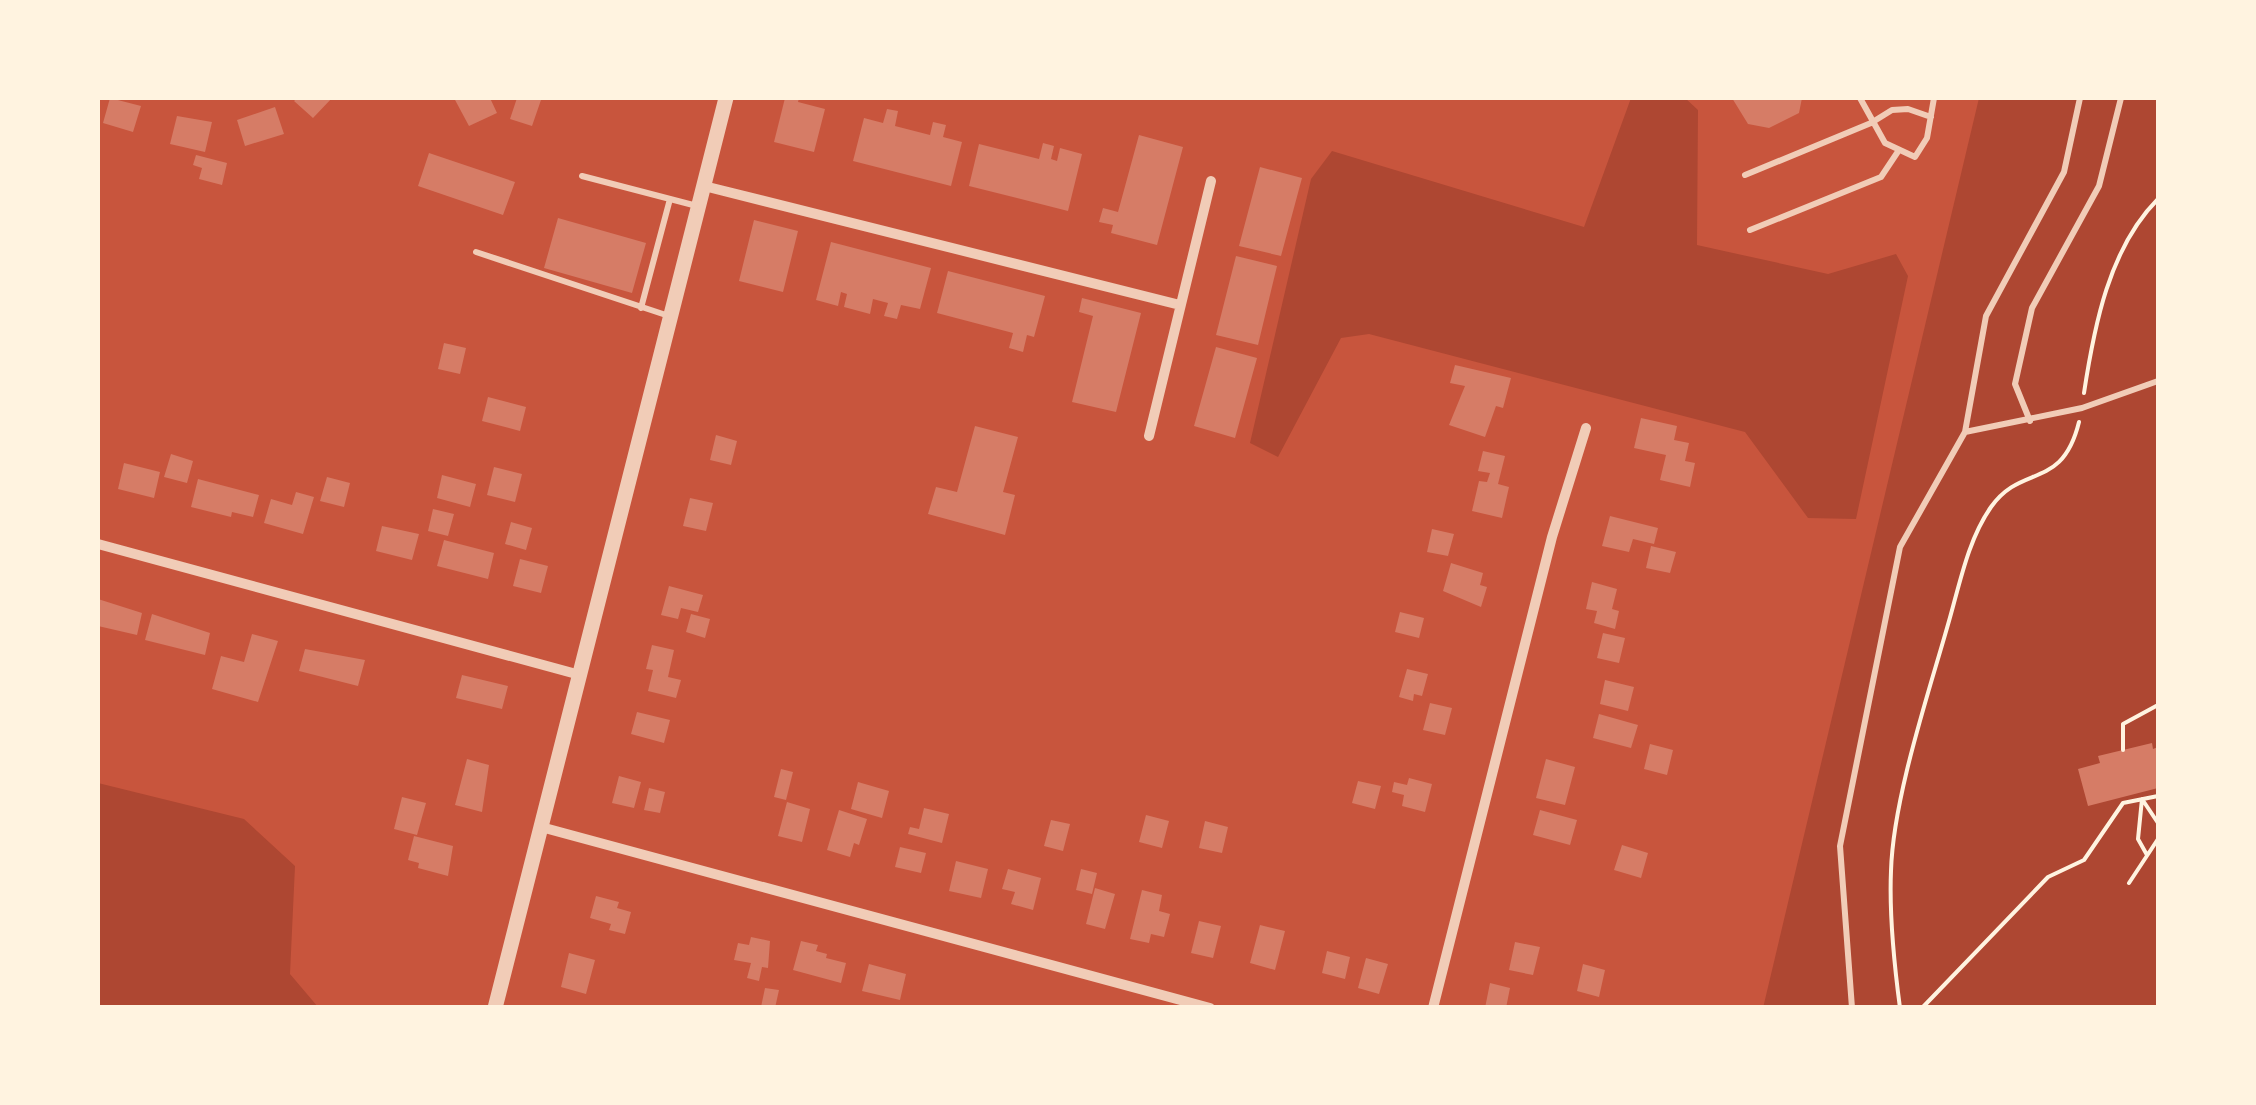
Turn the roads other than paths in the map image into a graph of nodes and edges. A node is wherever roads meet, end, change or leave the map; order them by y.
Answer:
1 (726, 98) edge
2 (1860, 98) edge
3 (1934, 98) edge
4 (2080, 98) edge
5 (2121, 98) edge
6 (1931, 117) junction
7 (1872, 123) junction
8 (1898, 150) junction
9 (1745, 175) dead end
10 (582, 176) dead end
11 (1211, 181) dead end
12 (704, 186) junction
13 (670, 199) junction
14 (698, 206) junction
15 (1750, 230) dead end
16 (476, 252) dead end
17 (1180, 305) junction
18 (641, 308) junction
19 (671, 316) junction
20 (2158, 380) edge
21 (2030, 421) junction
22 (1586, 428) dead end
23 (1965, 432) junction
24 (1149, 436) dead end
25 (98, 544) edge
26 (580, 675) junction
27 (541, 827) junction
28 (495, 1008) edge
29 (1210, 1008) edge
30 (1433, 1008) edge
31 (1852, 1008) edge

1 - 12 street
2 - 7 lane
3 - 6 lane
4 - 23 lane
5 - 21 lane
6 - 7 lane
6 - 8 lane
7 - 8 lane
7 - 9 lane
8 - 15 lane
10 - 13 lane
11 - 17 street
12 - 14 street
12 - 17 street
13 - 14 lane
13 - 18 lane
14 - 19 street
16 - 18 lane
17 - 24 street
18 - 19 lane
19 - 26 street
20 - 21 lane
21 - 23 lane
22 - 30 street
23 - 31 lane
25 - 26 street
26 - 27 street
27 - 28 street
27 - 29 street

